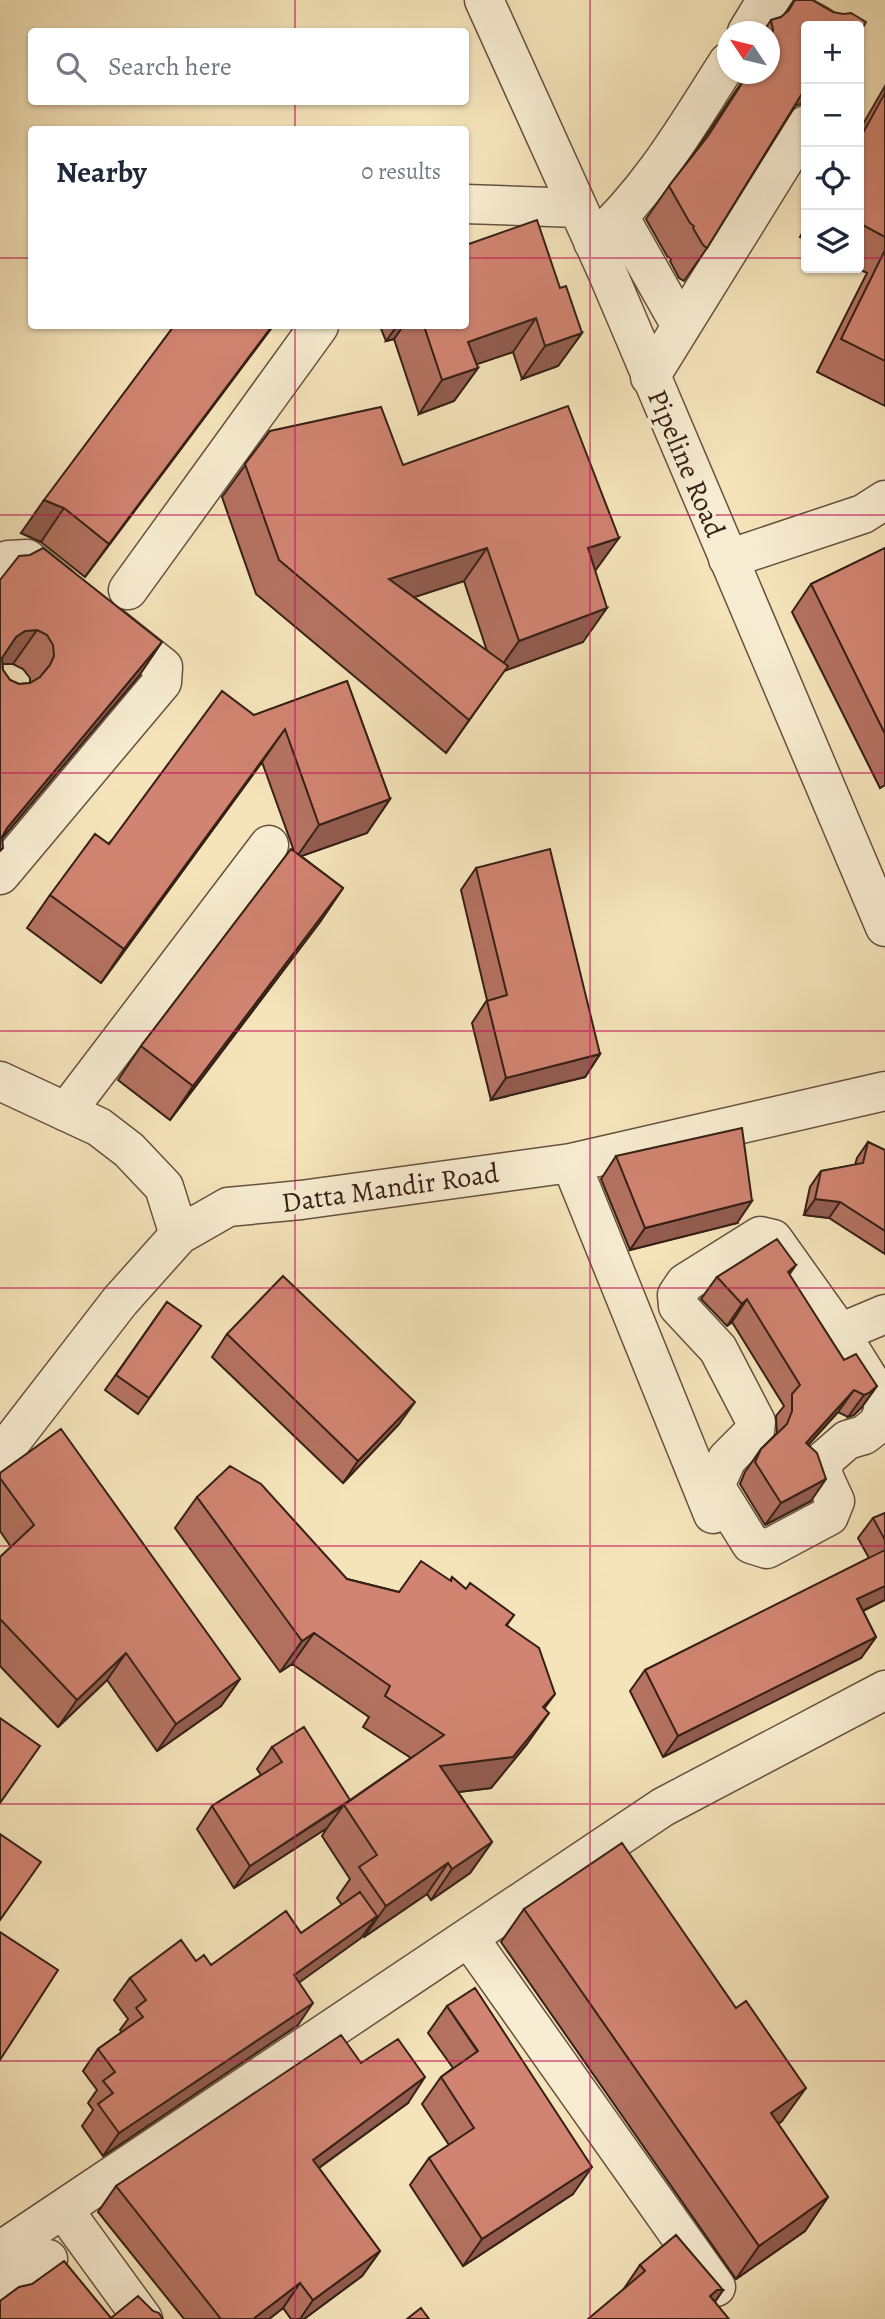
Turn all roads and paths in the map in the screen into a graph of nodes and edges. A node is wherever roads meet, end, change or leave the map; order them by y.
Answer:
1 (484, 0) edge
2 (754, 21) edge
3 (811, 21) edge
4 (717, 78) edge
5 (801, 133) edge
6 (469, 204) edge
7 (578, 208) junction
8 (613, 244) junction
9 (681, 326) junction
10 (317, 329) edge
11 (650, 377) junction
12 (885, 500) edge
13 (728, 559) junction
14 (0, 568) edge
15 (128, 590) dead end
16 (269, 845) dead end
17 (0, 875) edge
18 (885, 927) edge
19 (0, 1081) edge
20 (885, 1091) edge
21 (66, 1112) junction
22 (571, 1163) junction
23 (179, 1235) junction
24 (885, 1314) edge
25 (840, 1333) junction
26 (885, 1406) edge
27 (0, 1456) edge
28 (732, 1561) dead end
29 (885, 1690) edge
30 (469, 1938) junction
31 (64, 2209) junction
32 (33, 2252) edge
33 (716, 2287) edge
34 (0, 2303) edge
35 (142, 2319) edge

1 - 7 street, Pipeline Road
2 - 3 street
4 - 8 street
5 - 9 street
6 - 7 street
7 - 8 street, Pipeline Road
8 - 9 street
8 - 11 street, Pipeline Road
9 - 11 street
10 - 15 street
11 - 13 street, Pipeline Road
12 - 13 street
13 - 18 street, Pipeline Road
14 - 17 street
16 - 21 street
19 - 21 street
20 - 22 street, Datta Mandir Road
21 - 23 street
22 - 23 street, Datta Mandir Road
22 - 28 street
23 - 27 street, Datta Mandir Road
24 - 25 street
25 - 26 street
25 - 26 street
29 - 30 street
30 - 31 street
30 - 33 street
31 - 32 street
31 - 35 street
32 - 34 street

